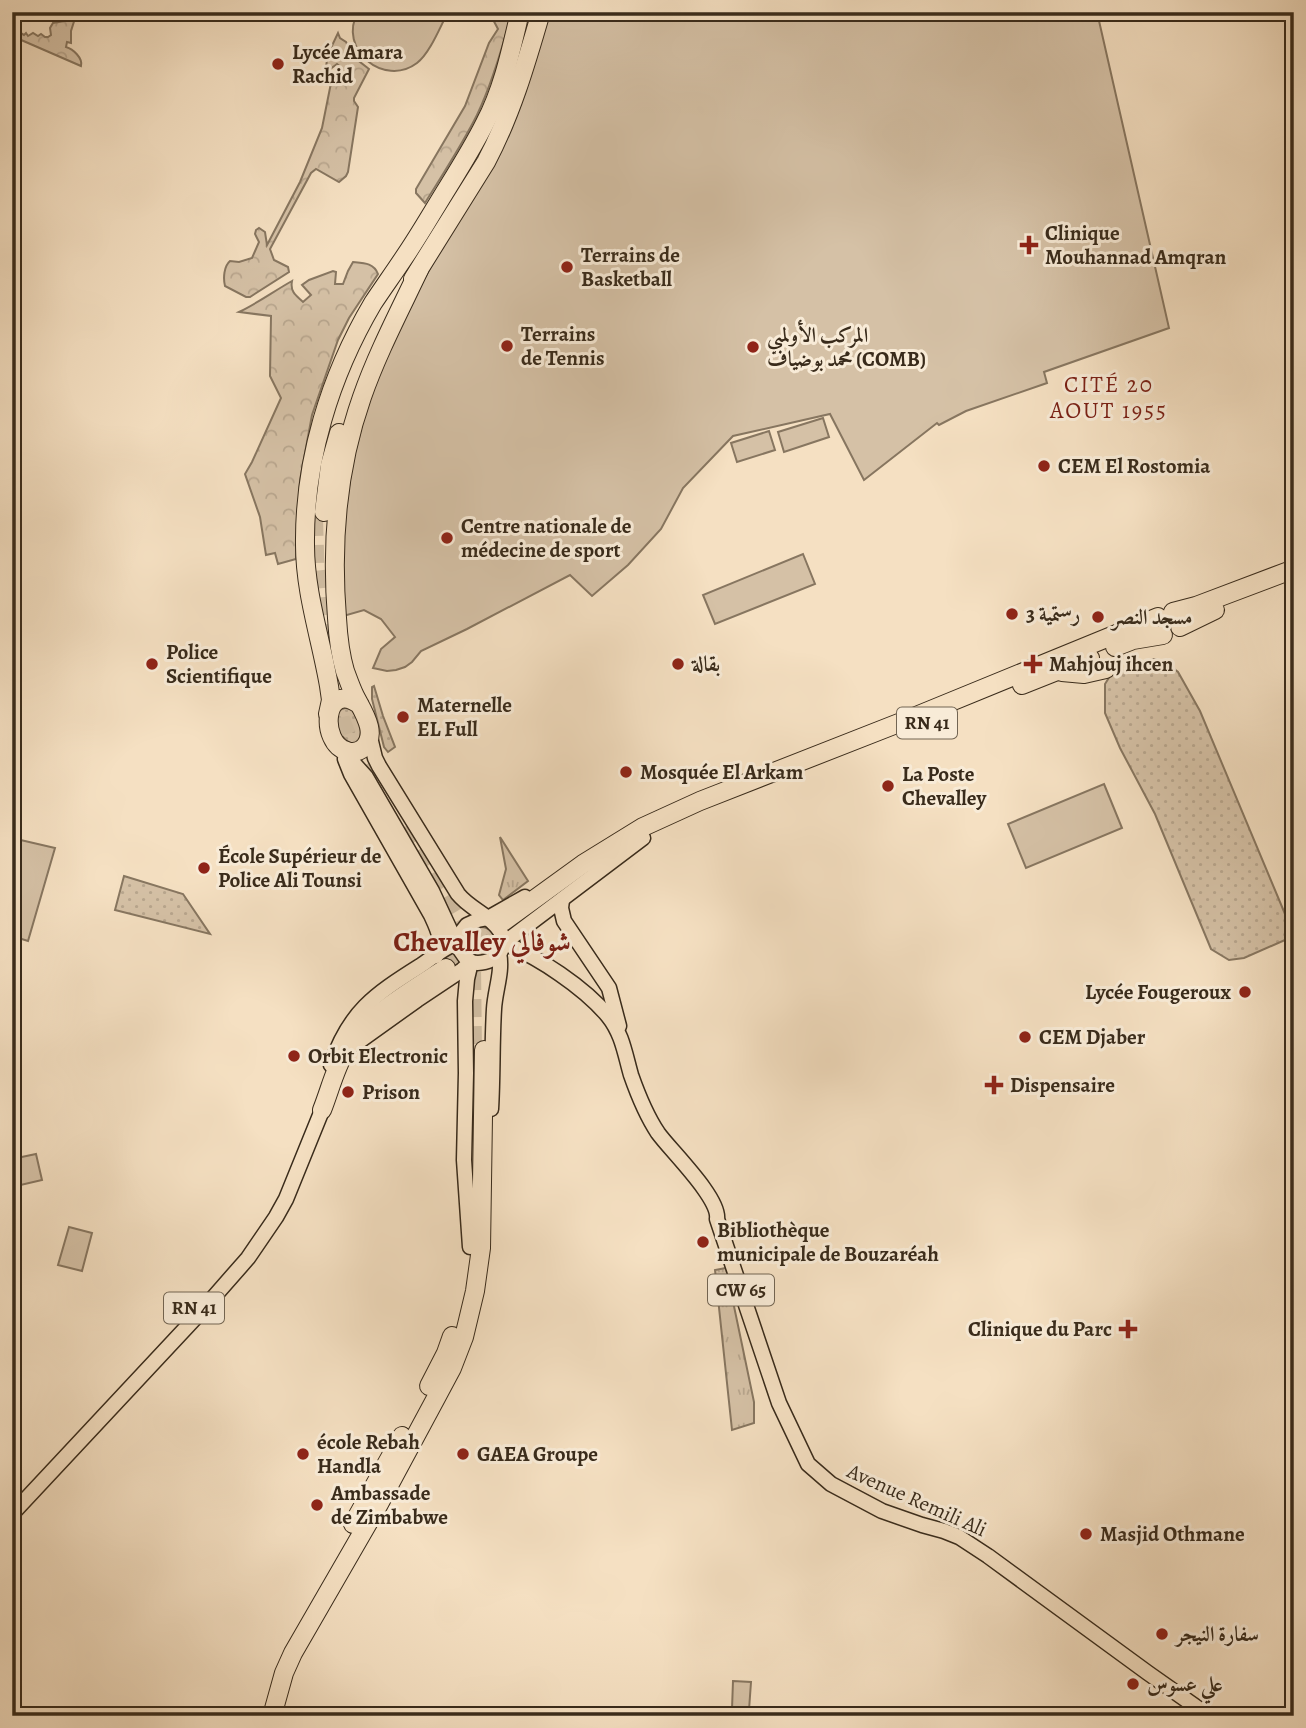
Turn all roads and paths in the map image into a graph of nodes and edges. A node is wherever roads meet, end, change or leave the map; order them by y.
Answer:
1 (520, 12) edge
2 (541, 12) edge
3 (403, 260) junction
4 (419, 271) junction
5 (1294, 569) edge
6 (1294, 580) edge
7 (1229, 599) junction
8 (1170, 618) junction
9 (1106, 668) dead end
10 (1059, 671) junction
11 (360, 705) junction
12 (328, 714) junction
13 (369, 733) junction
14 (341, 750) junction
15 (640, 834) junction
16 (562, 900) junction
17 (496, 927) junction
18 (457, 943) junction
19 (441, 961) junction
20 (519, 961) junction
21 (471, 962) junction
22 (499, 976) junction
23 (437, 986) junction
24 (465, 994) junction
25 (586, 995) junction
26 (622, 1041) junction
27 (478, 1051) tunnel mouth
28 (326, 1081) junction
29 (322, 1110) junction
30 (475, 1247) junction
31 (12, 1500) edge
32 (12, 1514) edge
33 (261, 1716) edge
34 (272, 1716) edge
35 (1209, 1716) edge

1 - 3 highway
2 - 4 highway
3 - 4 highway
3 - 12 highway
4 - 11 highway
5 - 7 highway
6 - 7 highway
7 - 8 highway
8 - 10 highway, RN 41
8 - 15 highway, RN 41
9 - 10 highway
10 - 15 highway, RN 41
11 - 12 highway
11 - 13 highway
12 - 14 highway
13 - 14 highway
13 - 17 main road
14 - 18 main road
14 - 19 main road
15 - 16 main road, RN 41
15 - 17 highway
16 - 17 main road, RN 41
16 - 26 main road
17 - 18 main road
17 - 20 main road
17 - 21 main road
17 - 22 main road
17 - 25 main road, Avenue Remili Ali / CW 65
18 - 19 main road
18 - 21 main road
19 - 28 highway
19 - 28 main road
19 - 29 highway
20 - 22 main road
20 - 25 main road
21 - 23 main road
21 - 24 main road
22 - 30 main road
23 - 24 main road
23 - 29 main road
24 - 30 main road
25 - 26 main road, Avenue Remili Ali / CW 65
26 - 35 main road, Avenue Remili Ali / CW 65
27 - 30 highway
28 - 31 main road, RN 41
29 - 32 main road, RN 41
30 - 33 highway
30 - 34 highway

